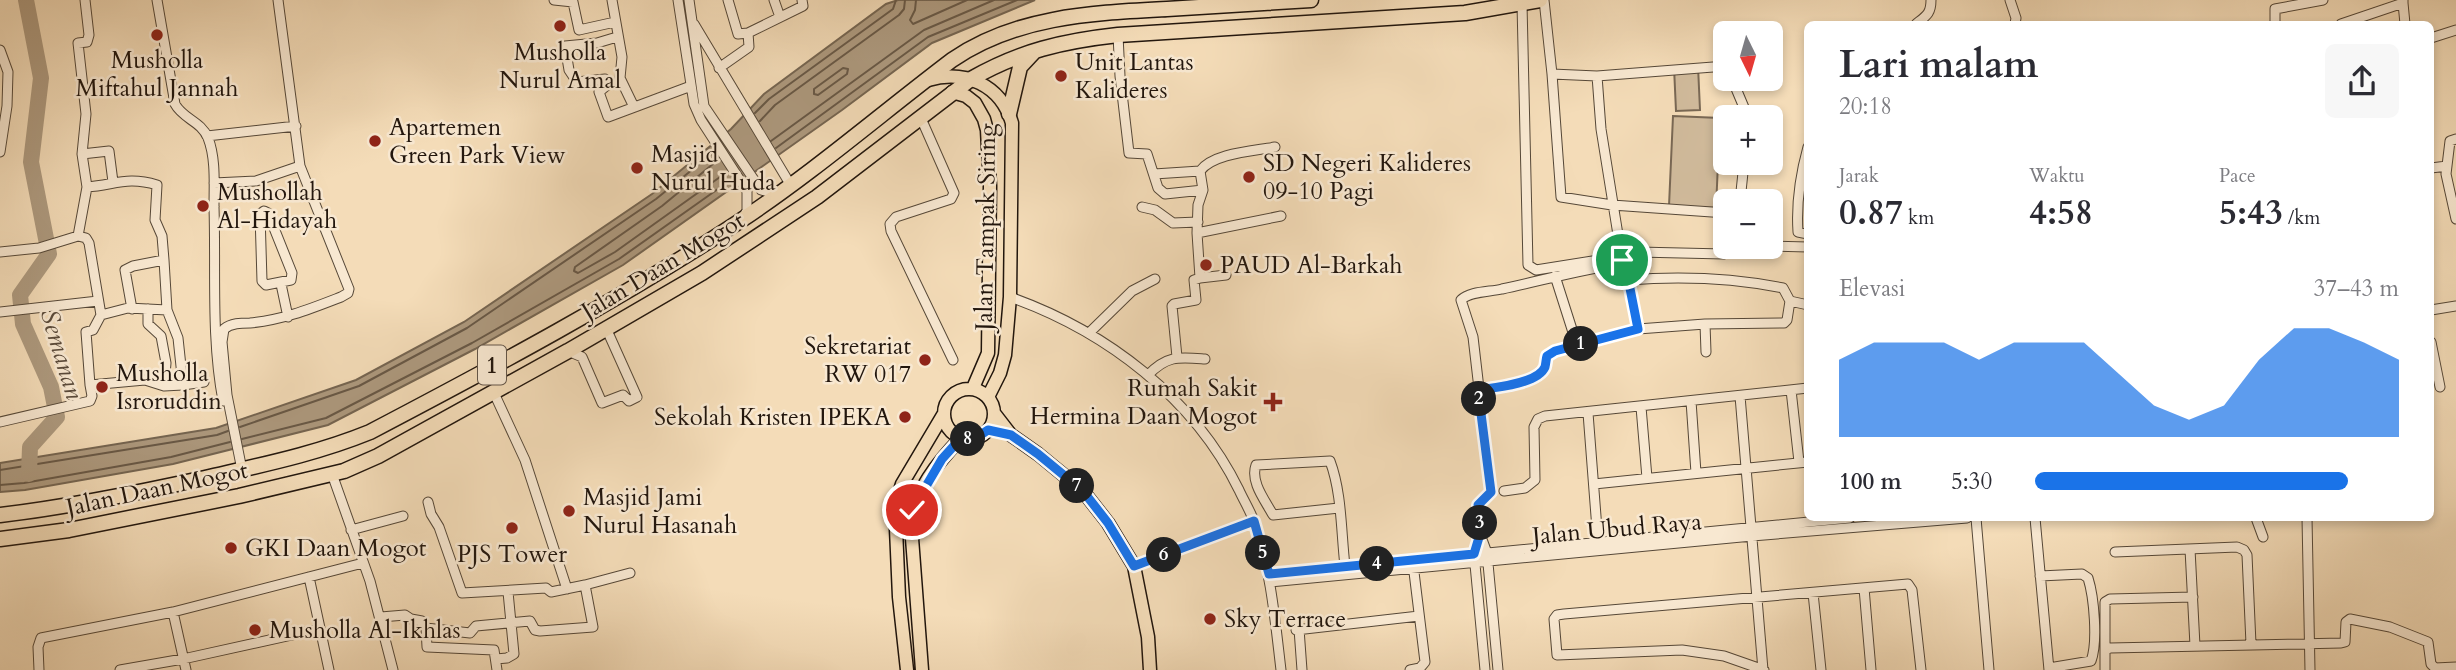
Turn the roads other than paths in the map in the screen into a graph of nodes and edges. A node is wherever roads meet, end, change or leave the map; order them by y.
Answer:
1 (85, 0) edge
2 (158, 0) edge
3 (278, 0) edge
4 (554, 0) edge
5 (612, 0) edge
6 (678, 0) edge
7 (688, 0) edge
8 (728, 0) edge
9 (774, 0) edge
10 (802, 0) edge
11 (1311, 0) edge
12 (1543, 0) edge
13 (1931, 0) edge
14 (2010, 0) edge
15 (2323, 0) edge
16 (2403, 2) edge
17 (1261, 3) junction
18 (1243, 4) junction
19 (1522, 4) junction
20 (780, 17) junction
21 (691, 20) junction
22 (1922, 21) edge
23 (2016, 21) edge
24 (2276, 21) edge
25 (2349, 21) edge
26 (2405, 21) edge
27 (615, 22) junction
28 (1263, 26) junction
29 (1245, 27) junction
30 (2456, 30) edge
31 (748, 33) junction
32 (1118, 35) junction
33 (617, 37) junction
34 (2434, 37) edge
35 (1041, 47) junction
36 (0, 50) edge
37 (1713, 67) edge
38 (719, 68) junction
39 (1552, 74) junction
40 (1597, 76) junction
41 (971, 79) junction
42 (925, 81) junction
43 (691, 86) junction
44 (952, 92) junction
45 (3, 105) edge
46 (634, 107) junction
47 (1009, 114) junction
48 (920, 117) junction
49 (708, 122) junction
50 (296, 126) junction
51 (207, 136) junction
52 (2456, 139) edge
53 (1275, 146) dead end
54 (0, 152) edge
55 (82, 154) junction
56 (1804, 162) edge
57 (300, 166) junction
58 (2446, 166) junction
59 (2434, 168) edge
60 (1200, 171) junction
61 (1154, 174) junction
62 (113, 183) junction
63 (214, 183) junction
64 (790, 184) junction
65 (1013, 186) junction
66 (87, 187) junction
67 (990, 187) junction
68 (1203, 190) junction
69 (777, 194) junction
70 (1612, 205) junction
71 (1142, 207) dead end
72 (1713, 211) edge
73 (1281, 216) dead end
74 (743, 219) junction
75 (2456, 219) edge
76 (1198, 222) junction
77 (1197, 233) junction
78 (1804, 233) edge
79 (78, 236) junction
80 (1783, 246) edge
81 (1804, 247) edge
82 (0, 252) edge
83 (1713, 254) edge
84 (164, 260) junction
85 (1625, 263) junction
86 (1226, 275) dead end
87 (1555, 275) junction
88 (1200, 278) junction
89 (1155, 279) dead end
90 (1628, 280) junction
91 (281, 284) junction
92 (1010, 297) junction
93 (611, 299) junction
94 (99, 301) junction
95 (1790, 301) junction
96 (1804, 304) edge
97 (2456, 306) edge
98 (132, 309) junction
99 (148, 309) junction
100 (167, 310) junction
101 (2434, 310) edge
102 (0, 312) edge
103 (101, 315) junction
104 (583, 315) junction
105 (288, 317) junction
106 (621, 319) junction
107 (1705, 324) junction
108 (1638, 329) junction
109 (601, 331) junction
110 (1089, 333) junction
111 (1577, 345) junction
112 (568, 351) junction
113 (1706, 352) dead end
114 (1177, 357) junction
115 (2434, 357) edge
116 (1205, 359) dead end
117 (953, 360) dead end
118 (1148, 374) junction
119 (204, 382) dead end
120 (90, 385) junction
121 (183, 385) junction
122 (164, 386) junction
123 (2440, 387) dead end
124 (973, 388) junction
125 (1804, 388) edge
126 (1478, 390) junction
127 (1791, 390) junction
128 (494, 393) junction
129 (1741, 396) junction
130 (988, 397) junction
131 (1691, 401) junction
132 (227, 407) junction
133 (1641, 407) junction
134 (994, 413) junction
135 (1588, 413) junction
136 (943, 415) junction
137 (0, 422) edge
138 (988, 430) junction
139 (1011, 435) junction
140 (961, 438) junction
141 (1803, 462) edge
142 (1746, 468) junction
143 (242, 470) junction
144 (1696, 473) junction
145 (332, 474) junction
146 (1647, 478) junction
147 (1594, 484) junction
148 (1504, 491) dead end
149 (428, 502) dead end
150 (57, 508) junction
151 (1339, 508) junction
152 (42, 510) junction
153 (0, 515) edge
154 (403, 516) dead end
155 (1254, 521) junction
156 (1827, 521) edge
157 (1917, 521) edge
158 (1976, 521) edge
159 (2035, 521) edge
160 (2257, 521) edge
161 (2306, 521) edge
162 (351, 530) junction
163 (1752, 531) junction
164 (61, 532) junction
165 (45, 534) junction
166 (1480, 534) junction
167 (2263, 537) dead end
168 (0, 539) edge
169 (1598, 542) junction
170 (2190, 550) junction
171 (2115, 552) dead end
172 (1501, 556) junction
173 (1488, 557) junction
174 (1475, 558) junction
175 (363, 563) junction
176 (1413, 564) junction
177 (1134, 566) junction
178 (1345, 566) junction
179 (630, 573) dead end
180 (2040, 576) junction
181 (309, 577) junction
182 (1270, 578) junction
183 (584, 585) junction
184 (1864, 588) junction
185 (567, 589) junction
186 (508, 592) junction
187 (1813, 593) junction
188 (1757, 597) junction
189 (2193, 597) junction
190 (173, 612) junction
191 (1419, 616) junction
192 (383, 617) junction
193 (510, 622) junction
194 (426, 628) junction
195 (319, 629) junction
196 (2309, 642) junction
197 (2251, 644) junction
198 (2195, 646) junction
199 (2105, 650) junction
200 (183, 659) junction
201 (496, 659) junction
202 (2456, 667) edge
203 (2049, 669) edge
204 (39, 670) edge
205 (120, 670) edge
206 (186, 670) edge
207 (329, 670) edge
208 (393, 670) edge
209 (497, 670) edge
210 (907, 670) edge
211 (922, 670) edge
212 (1150, 670) edge
213 (1281, 670) edge
214 (1302, 670) edge
215 (1410, 670) edge
216 (1485, 670) edge
217 (1498, 670) edge
218 (1763, 670) edge
219 (1821, 670) edge
220 (1871, 670) edge
221 (1921, 670) edge
222 (1989, 670) edge
223 (2105, 670) edge
224 (2310, 670) edge

1 - 55 street
2 - 51 street
3 - 50 street
4 - 27 street
5 - 27 street
6 - 43 street
7 - 21 street
8 - 31 street
9 - 20 street
10 - 20 street
11 - 17 highway, Jalan Daan Mogot / 1
12 - 19 highway, Jalan Daan Mogot / 1
12 - 39 street
13 - 22 street
14 - 23 street
15 - 24 street
16 - 25 street
16 - 26 street
17 - 18 highway, Jalan Daan Mogot / 1
17 - 28 highway
18 - 29 highway
18 - 42 highway, Jalan Daan Mogot / 1
19 - 28 highway, Jalan Daan Mogot / 1
19 - 85 street
20 - 31 street
21 - 38 street
21 - 49 street
27 - 33 street
28 - 29 highway, Jalan Daan Mogot / 1
29 - 32 highway, Jalan Daan Mogot / 1
30 - 34 street
31 - 38 street
32 - 35 highway, Jalan Daan Mogot / 1
32 - 61 street
33 - 46 street
33 - 46 street
35 - 41 highway, Jalan Daan Mogot / 1
35 - 47 highway
36 - 45 street
37 - 40 street
38 - 64 street
39 - 40 street
39 - 70 street
40 - 70 street
41 - 42 main road
41 - 44 highway, Jalan Daan Mogot / 1
41 - 47 main road, Jalan Tampak Siring
42 - 64 highway, Jalan Daan Mogot / 1
43 - 46 street
43 - 49 street
44 - 48 highway, Jalan Daan Mogot / 1
44 - 67 main road, Jalan Tampak Siring
45 - 54 street
47 - 65 main road, Jalan Tampak Siring
48 - 106 highway, Jalan Daan Mogot / 1
48 - 117 street
49 - 69 street
49 - 74 street
50 - 51 street
50 - 57 street
51 - 63 street
52 - 58 street
53 - 60 street
55 - 62 street
55 - 66 street
56 - 78 street
57 - 63 street
57 - 105 street
58 - 59 street
58 - 75 street
60 - 61 street
60 - 68 street
61 - 68 street
62 - 66 street
62 - 84 street
63 - 132 street
64 - 69 highway, Jalan Daan Mogot / 1
65 - 67 main road
65 - 92 main road, Jalan Tampak Siring
66 - 79 street
67 - 124 main road, Jalan Tampak Siring
68 - 76 street
69 - 74 highway, Jalan Daan Mogot / 1
70 - 72 street
70 - 83 street
71 - 76 street
73 - 77 street
74 - 93 highway, Jalan Daan Mogot / 1
76 - 77 street
77 - 88 street
79 - 82 street
79 - 94 street
80 - 81 street
84 - 98 street
84 - 100 street
85 - 87 street
85 - 90 street
86 - 88 street
87 - 111 street
87 - 126 street
88 - 114 street
89 - 110 street
90 - 95 street
90 - 108 street
91 - 91 street
91 - 105 street
92 - 110 street
92 - 130 main road, Jalan Tampak Siring
93 - 104 highway, Jalan Daan Mogot / 1
93 - 106 highway
94 - 102 street
94 - 103 street
95 - 96 street
95 - 107 street
97 - 101 street
98 - 99 street
98 - 103 street
99 - 100 street
99 - 122 street
100 - 121 street
103 - 120 street
104 - 109 highway
104 - 143 highway, Jalan Daan Mogot / 1
105 - 132 street
106 - 109 highway, Jalan Daan Mogot / 1
107 - 108 street
107 - 113 street
108 - 111 street
109 - 112 highway, Jalan Daan Mogot / 1
109 - 112 street
110 - 118 street
111 - 126 street
112 - 128 highway, Jalan Daan Mogot / 1
114 - 116 street
114 - 118 street
115 - 123 street
118 - 155 street
119 - 121 street
120 - 122 street
120 - 137 street
121 - 122 street
124 - 130 main road
124 - 136 main road
125 - 127 street
126 - 166 street
127 - 129 street
127 - 141 street
128 - 145 highway, Jalan Daan Mogot / 1
128 - 185 street
129 - 131 street
129 - 142 street
130 - 134 main road
131 - 133 street
131 - 144 street
132 - 143 street
133 - 135 street
133 - 146 street
134 - 138 main road
134 - 139 main road
135 - 147 street
135 - 148 street
136 - 140 main road
136 - 210 main road
138 - 139 main road
138 - 140 main road
139 - 177 main road
140 - 211 main road
141 - 142 street
142 - 144 street
142 - 163 street
143 - 150 highway, Jalan Daan Mogot / 1
144 - 146 street
145 - 162 street
145 - 164 highway, Jalan Daan Mogot / 1
146 - 147 street
147 - 169 street
149 - 186 street
150 - 152 highway, Jalan Daan Mogot / 1
150 - 164 highway
151 - 151 street
151 - 178 street
152 - 153 highway, Jalan Daan Mogot / 1
152 - 165 highway
154 - 162 street
155 - 177 street
155 - 182 street
156 - 163 street, Jalan Ubud Raya
157 - 163 street, Jalan Ubud Raya
158 - 222 street
159 - 180 street
160 - 167 street
161 - 196 street
162 - 175 street
163 - 169 street, Jalan Ubud Raya
163 - 172 street, Jalan Ubud Raya
163 - 188 street
164 - 165 highway, Jalan Daan Mogot / 1
165 - 168 highway, Jalan Daan Mogot / 1
166 - 173 street
166 - 174 street
169 - 172 street, Jalan Ubud Raya
170 - 171 street
170 - 189 street
170 - 197 street
172 - 173 street, Jalan Ubud Raya
173 - 174 street, Jalan Ubud Raya
173 - 217 street
174 - 176 street, Jalan Ubud Raya
174 - 216 street
175 - 181 street
175 - 192 street
176 - 178 street, Jalan Ubud Raya
176 - 182 street, Jalan Ubud Raya
176 - 191 street
177 - 212 main road
178 - 182 street, Jalan Ubud Raya
179 - 183 street
180 - 203 street
180 - 203 street
181 - 190 street
181 - 195 street
182 - 213 street
183 - 185 street
183 - 193 street
184 - 187 street
184 - 220 street
184 - 221 street
185 - 186 street
186 - 193 street
187 - 188 street
187 - 219 street
188 - 218 street
188 - 218 street
189 - 198 street
189 - 199 street
190 - 200 street
190 - 204 street
191 - 214 street
191 - 215 street
192 - 194 street
192 - 208 street
193 - 194 street
193 - 201 street
194 - 201 street
195 - 200 street
195 - 207 street
196 - 197 street
196 - 202 street
196 - 224 street
197 - 198 street
198 - 199 street
199 - 223 street
200 - 205 street
200 - 206 street
201 - 209 street

